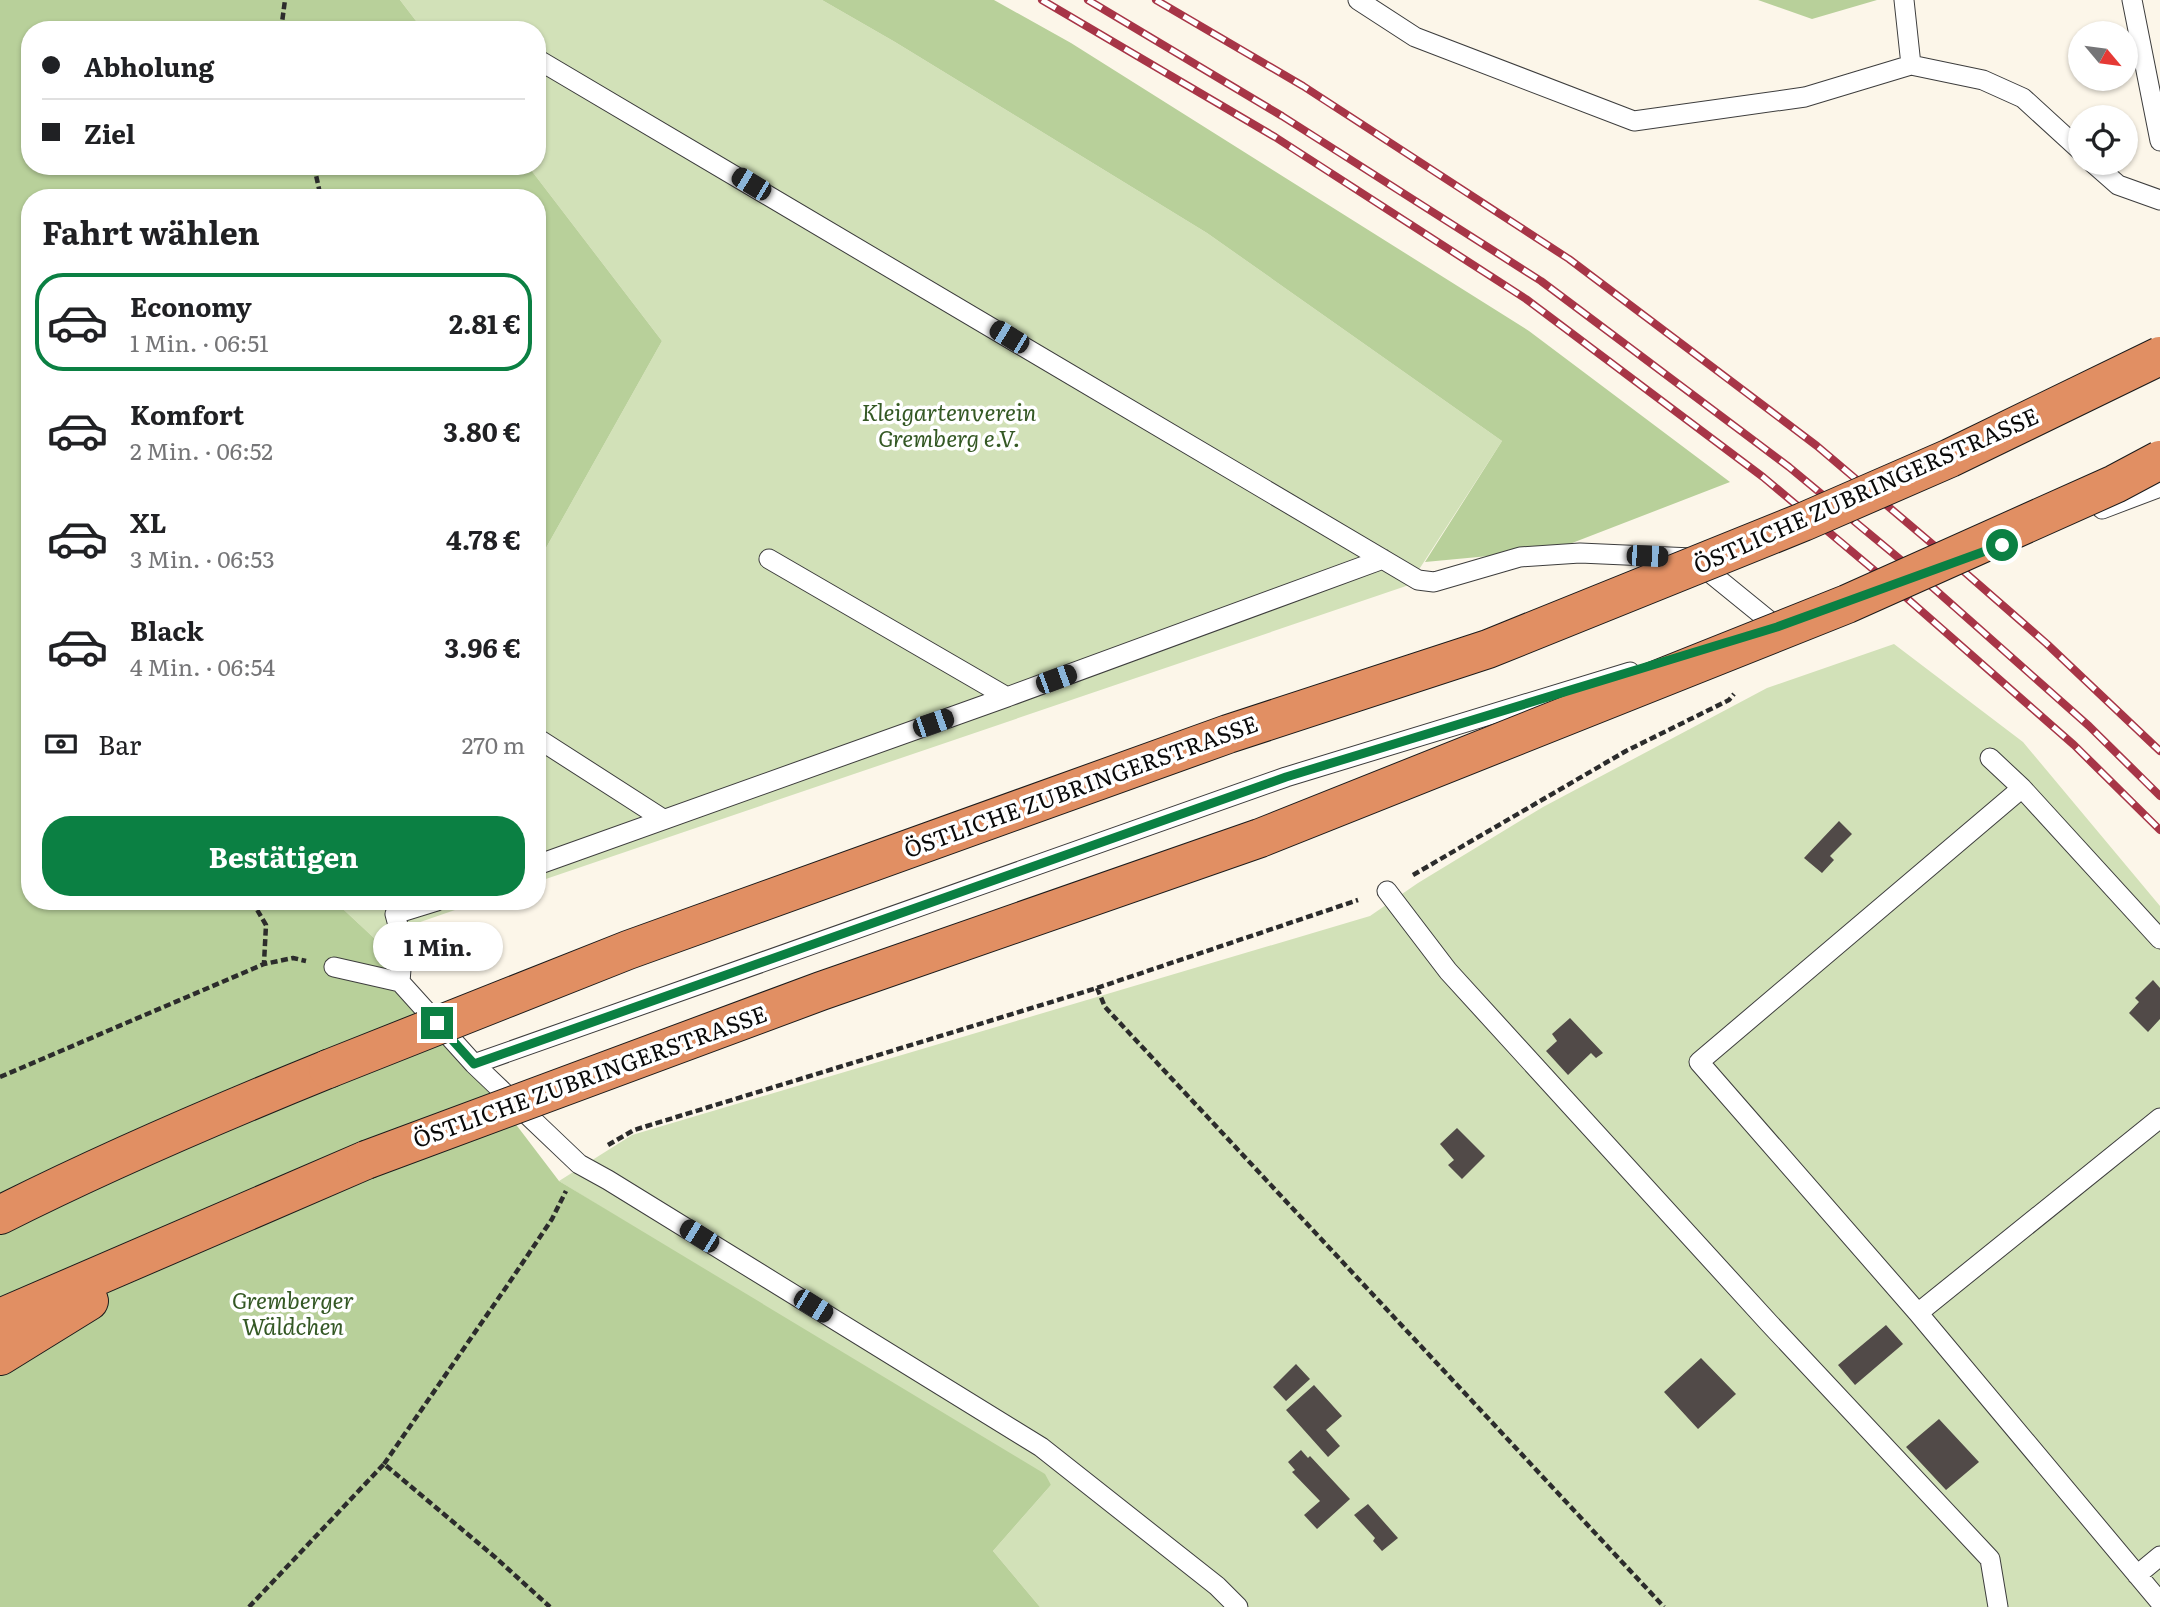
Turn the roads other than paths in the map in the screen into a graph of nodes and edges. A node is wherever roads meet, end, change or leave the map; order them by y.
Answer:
1 (1358, 0) edge
2 (1904, 0) edge
3 (2132, 0) edge
4 (546, 64) edge
5 (1911, 65) junction
6 (2068, 140) edge
7 (2160, 141) edge
8 (2107, 175) edge
9 (2160, 200) edge
10 (2160, 356) edge
11 (2160, 460) edge
12 (2160, 488) edge
13 (769, 559) dead end
14 (1383, 559) junction
15 (1777, 627) junction
16 (1007, 697) junction
17 (546, 744) edge
18 (1990, 758) dead end
19 (2022, 788) junction
20 (663, 819) junction
21 (546, 862) edge
22 (1387, 891) road end
23 (408, 910) edge
24 (2160, 939) edge
25 (334, 967) road end
26 (400, 982) junction
27 (474, 1064) junction
28 (2160, 1118) edge
29 (0, 1215) edge
30 (191, 1236) junction
31 (1918, 1313) junction
32 (0, 1318) edge
33 (0, 1356) edge
34 (2160, 1556) edge
35 (2137, 1575) junction
36 (2160, 1602) edge
37 (1238, 1607) edge
38 (1998, 1607) edge

1 - 5 lane
2 - 5 lane
3 - 7 lane
4 - 14 lane
5 - 6 lane
8 - 9 lane
10 - 29 highway, ÖSTLICHE ZUBRINGERSTRASSE, bridge
11 - 30 highway, ÖSTLICHE ZUBRINGERSTRASSE, bridge
12 - 15 lane
13 - 16 lane
14 - 15 lane
14 - 16 lane
15 - 27 lane
16 - 20 lane
17 - 20 lane
18 - 19 lane
19 - 24 lane
19 - 31 lane
20 - 21 lane
22 - 38 lane
23 - 26 lane
25 - 26 lane
26 - 27 lane
27 - 37 lane
28 - 31 lane
30 - 32 highway, ÖSTLICHE ZUBRINGERSTRASSE
30 - 33 highway
31 - 35 lane
34 - 35 lane
35 - 36 lane

